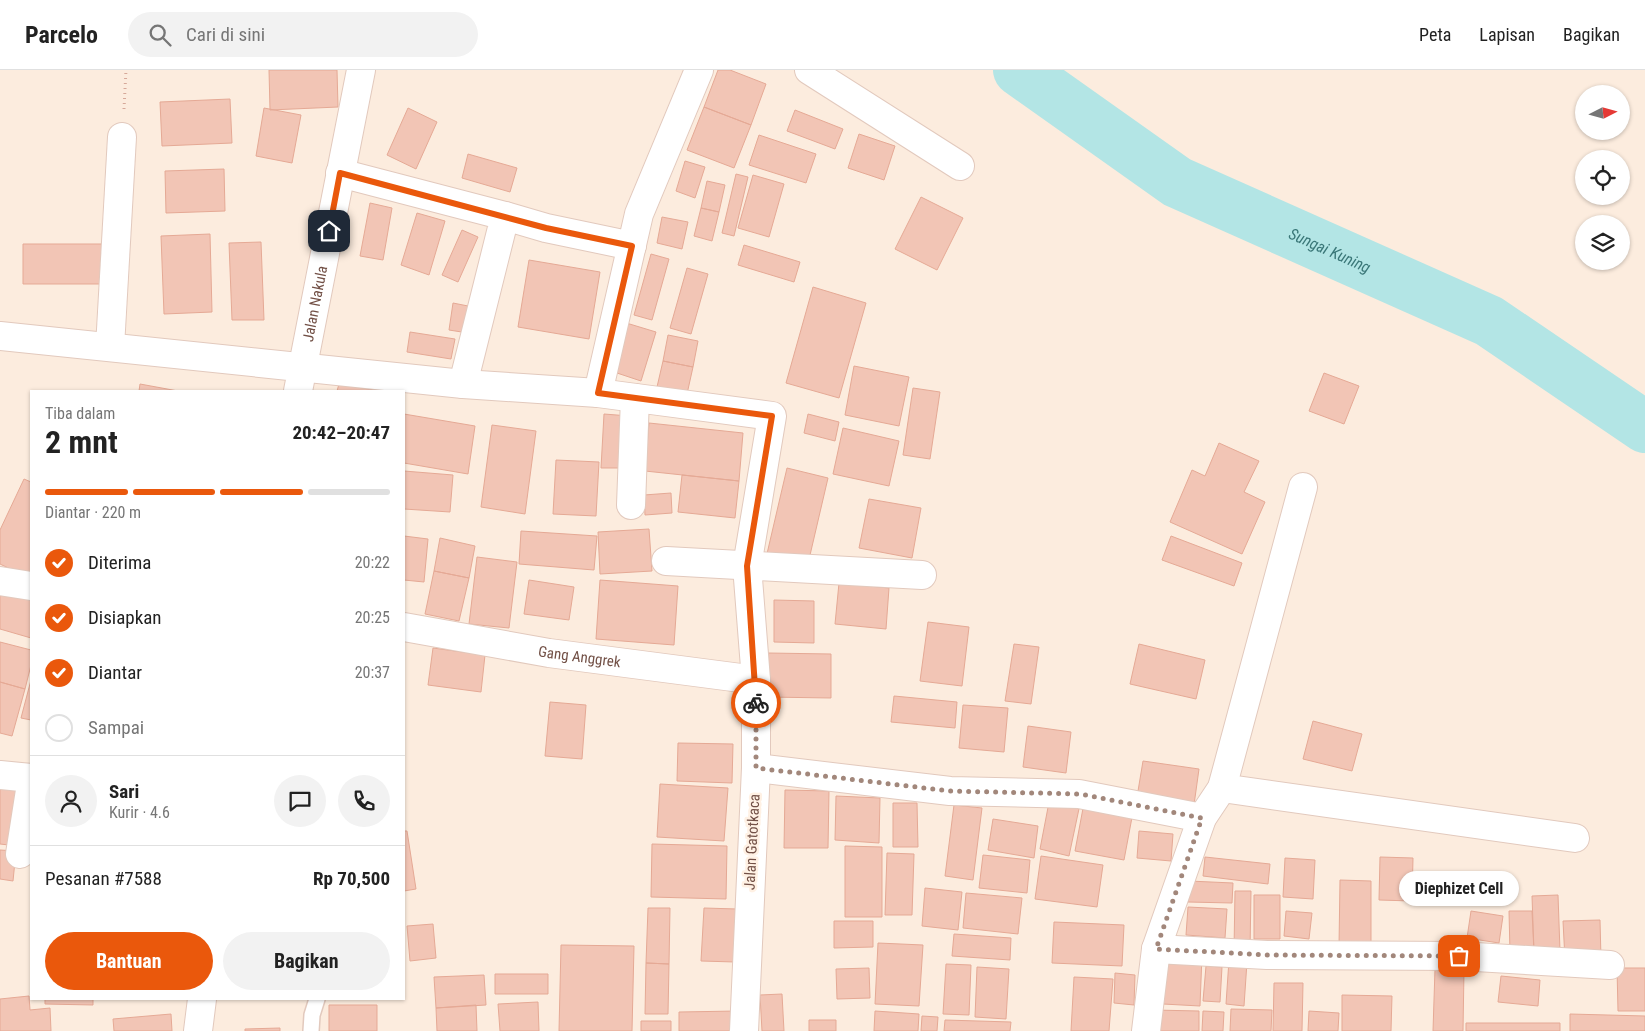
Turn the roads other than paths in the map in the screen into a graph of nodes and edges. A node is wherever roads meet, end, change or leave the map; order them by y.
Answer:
1 (361, 70) edge
2 (699, 70) edge
3 (809, 70) edge
4 (122, 137) road end
5 (960, 166) dead end
6 (340, 173) junction
7 (505, 216) junction
8 (632, 246) junction
9 (0, 336) edge
10 (110, 347) junction
11 (299, 379) edge
12 (463, 384) junction
13 (598, 393) junction
14 (634, 398) junction
15 (1303, 487) dead end
16 (631, 505) dead end
17 (666, 561) dead end
18 (747, 566) junction
19 (922, 575) dead end
20 (0, 581) edge
21 (30, 586) edge
22 (405, 627) edge
23 (756, 680) junction
24 (756, 768) junction
25 (0, 775) edge
26 (30, 778) edge
27 (1222, 788) junction
28 (30, 790) edge
29 (1202, 818) junction
30 (1576, 838) dead end
31 (20, 854) dead end
32 (1156, 949) junction
33 (1610, 965) dead end
34 (202, 1000) edge
35 (317, 1000) edge
36 (198, 1031) edge
37 (311, 1031) edge
38 (744, 1031) edge
39 (1146, 1031) edge

1 - 6 street, Jalan Nakula
2 - 8 street
3 - 5 street
4 - 10 street
6 - 7 street
6 - 11 street, Jalan Nakula
7 - 8 street
7 - 12 street
8 - 13 street
9 - 10 street
10 - 11 street
11 - 12 street
12 - 13 street
13 - 14 street
14 - 16 street
14 - 18 street, Jalan Gatotkaca
15 - 27 street
17 - 18 street
18 - 19 street
18 - 23 street, Jalan Gatotkaca
20 - 21 street
22 - 23 street, Gang Anggrek
23 - 24 street, Jalan Gatotkaca
24 - 29 street
24 - 38 street, Jalan Gatotkaca
25 - 26 street
27 - 29 street
27 - 30 street
28 - 31 street
29 - 32 street
32 - 33 street
32 - 39 street
34 - 36 street
35 - 37 lane

